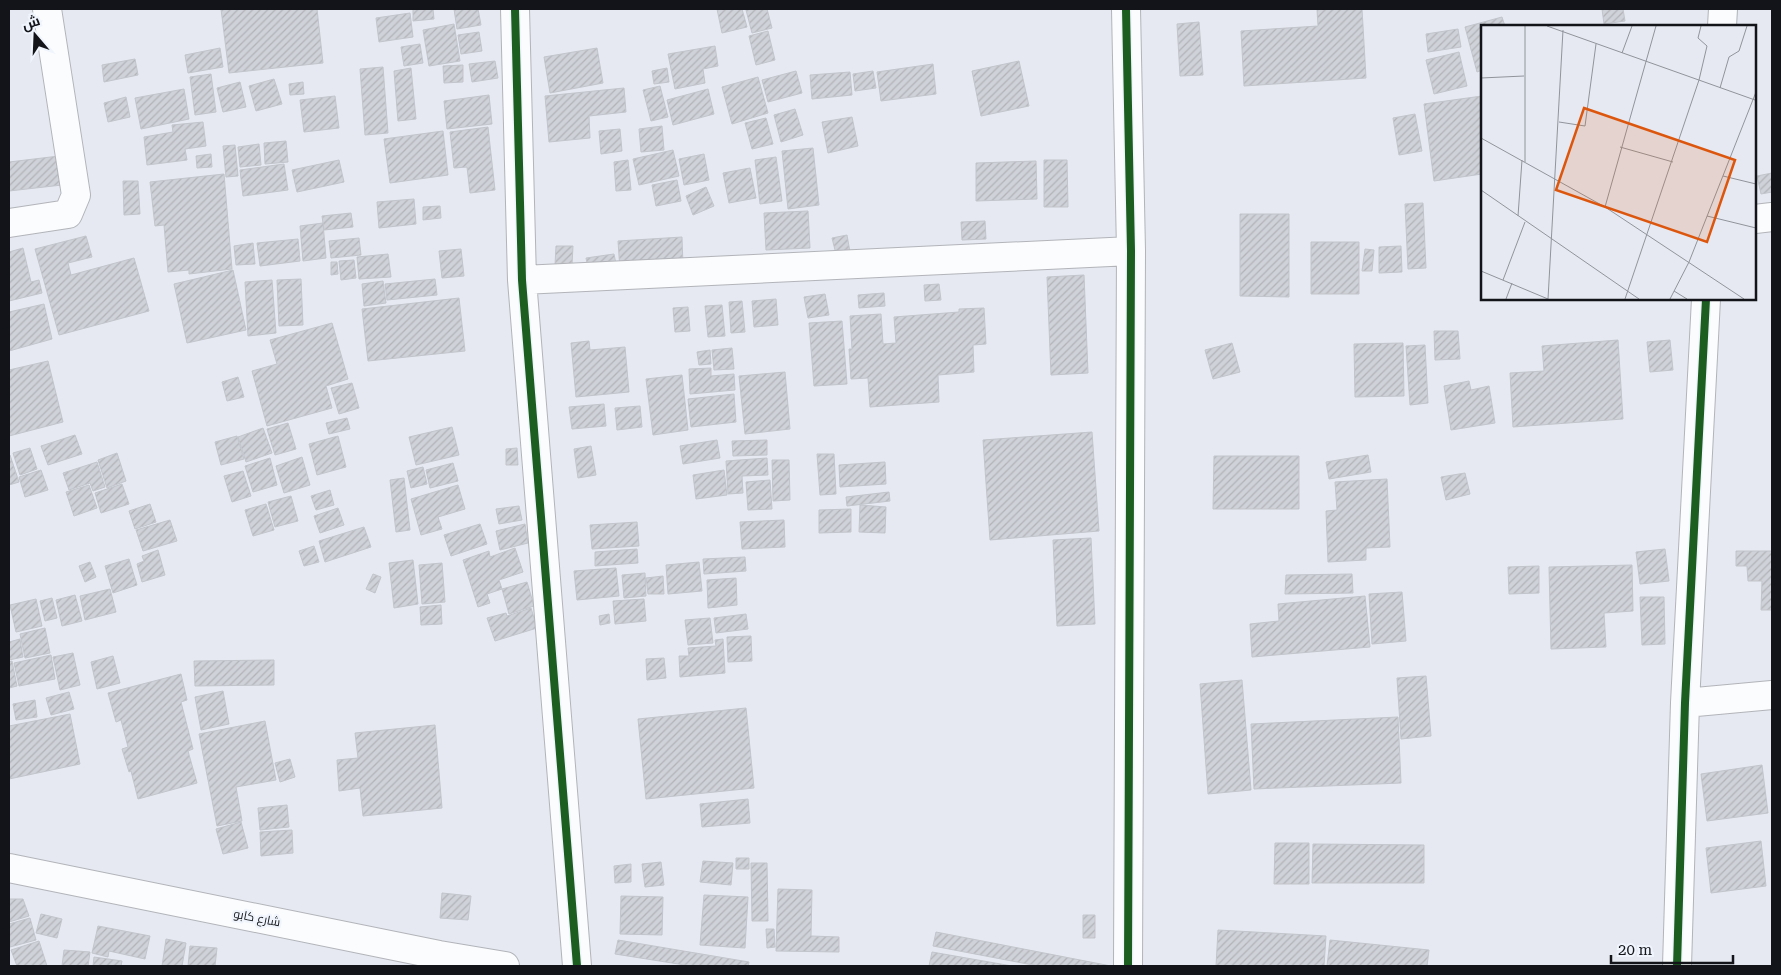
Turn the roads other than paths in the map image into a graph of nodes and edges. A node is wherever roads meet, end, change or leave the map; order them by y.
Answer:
1 (47, 9) edge
2 (515, 9) edge
3 (1126, 9) edge
4 (1723, 9) edge
5 (1722, 25) edge
6 (1772, 217) edge
7 (1756, 219) edge
8 (9, 223) edge
9 (1131, 251) junction
10 (522, 280) junction
11 (1706, 300) edge
12 (1772, 695) edge
13 (1685, 703) junction
14 (9, 868) edge
15 (505, 966) edge
16 (577, 966) edge
17 (1128, 966) edge
18 (1677, 966) edge

1 - 8 street
2 - 10 street
3 - 9 street
4 - 5 street
6 - 7 street
9 - 10 street
9 - 17 street
10 - 16 street
11 - 13 street
12 - 13 street
13 - 18 street
14 - 15 street, شارع كابو

